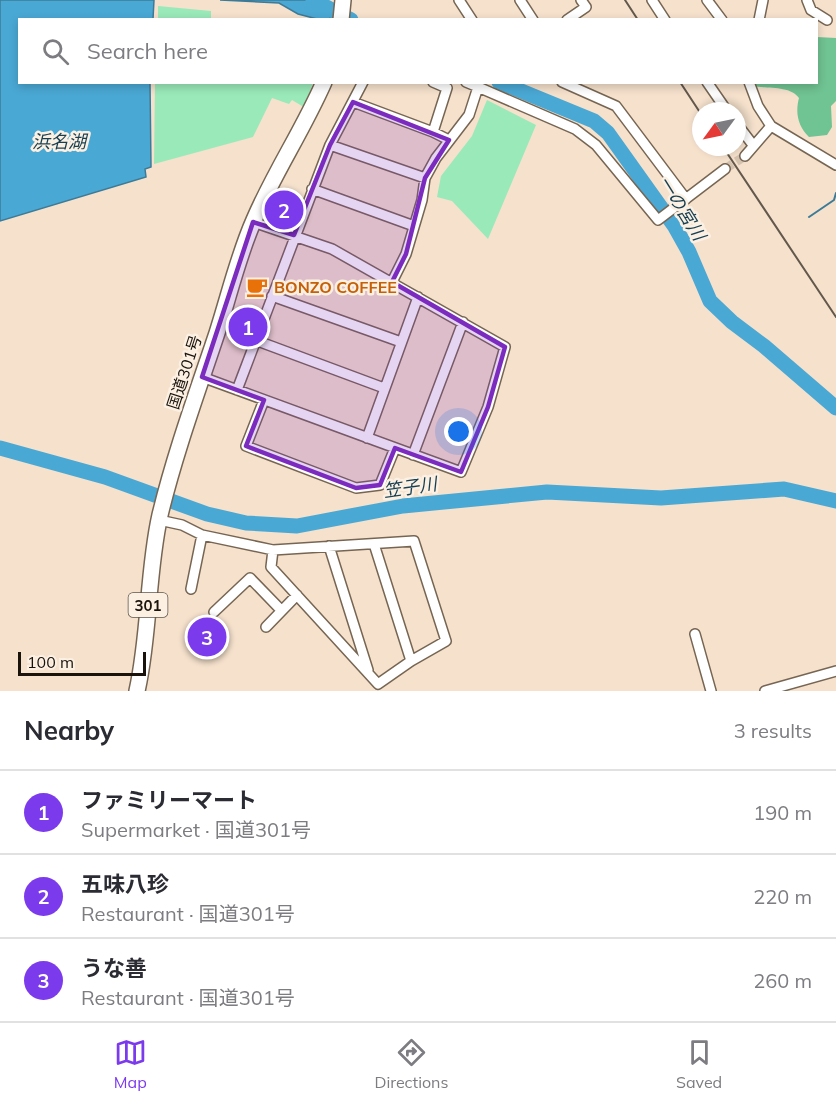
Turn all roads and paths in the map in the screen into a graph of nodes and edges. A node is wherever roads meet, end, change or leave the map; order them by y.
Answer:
1 (459, 0) edge
2 (520, 0) edge
3 (581, 0) edge
4 (652, 0) edge
5 (707, 0) edge
6 (763, 0) edge
7 (807, 0) edge
8 (471, 18) edge
9 (532, 18) edge
10 (570, 18) edge
11 (664, 18) edge
12 (720, 18) edge
13 (759, 18) edge
14 (827, 20) dead end
15 (323, 84) edge
16 (362, 84) edge
17 (438, 84) edge
18 (471, 84) edge
19 (566, 84) edge
20 (708, 84) edge
21 (750, 84) edge
22 (478, 87) junction
23 (353, 102) junction
24 (721, 102) edge
25 (771, 126) junction
26 (433, 132) junction
27 (746, 136) edge
28 (449, 140) junction
29 (330, 145) junction
30 (753, 145) junction
31 (746, 155) tunnel mouth
32 (836, 165) edge
33 (725, 169) tunnel mouth
34 (425, 178) junction
35 (312, 189) junction
36 (686, 199) junction
37 (253, 222) junction
38 (414, 226) junction
39 (294, 235) junction
40 (392, 282) junction
41 (272, 296) junction
42 (418, 297) junction
43 (463, 322) junction
44 (255, 340) junction
45 (401, 342) junction
46 (202, 377) junction
47 (384, 388) junction
48 (237, 390) junction
49 (264, 400) junction
50 (367, 438) junction
51 (394, 448) junction
52 (412, 455) junction
53 (160, 516) junction
54 (202, 536) junction
55 (374, 544) junction
56 (328, 546) junction
57 (273, 550) junction
58 (191, 590) dead end
59 (297, 595) junction
60 (281, 610) junction
61 (214, 612) dead end
62 (266, 627) dead end
63 (695, 634) dead end
64 (411, 661) junction
65 (836, 671) edge
66 (369, 673) junction
67 (137, 691) edge
68 (711, 691) edge
69 (765, 691) edge

1 - 8 street
2 - 9 street
3 - 10 street
4 - 11 street
5 - 12 street
6 - 13 street
7 - 14 street
15 - 37 highway, 国道301号 / 301
16 - 23 street
17 - 26 street
18 - 22 street
19 - 36 street
20 - 24 street
21 - 25 street
22 - 28 street
22 - 36 street
23 - 26 street
23 - 29 street
25 - 30 street
25 - 32 street
26 - 28 street
27 - 30 street
28 - 34 street
29 - 34 street
29 - 35 street
30 - 31 street
33 - 36 street
34 - 38 street
35 - 38 street
35 - 39 street
37 - 39 street
37 - 46 highway, 国道301号 / 301
38 - 40 street
39 - 40 street
39 - 41 street
40 - 42 street
41 - 44 street
41 - 45 street
42 - 43 street
42 - 45 street
43 - 52 street
43 - 52 street
44 - 47 street
44 - 48 street
45 - 47 street
46 - 48 street
46 - 53 highway, 国道301号 / 301
47 - 50 street
48 - 49 street
49 - 50 street
49 - 51 street
50 - 51 street
51 - 52 street
53 - 54 street
53 - 67 highway, 国道301号 / 301
54 - 57 street
54 - 58 street
55 - 56 street
55 - 64 street
55 - 64 street
56 - 57 street
56 - 66 street
57 - 59 street
59 - 60 street
59 - 66 street
60 - 61 street
60 - 62 street
63 - 68 street
64 - 66 street
65 - 69 street

